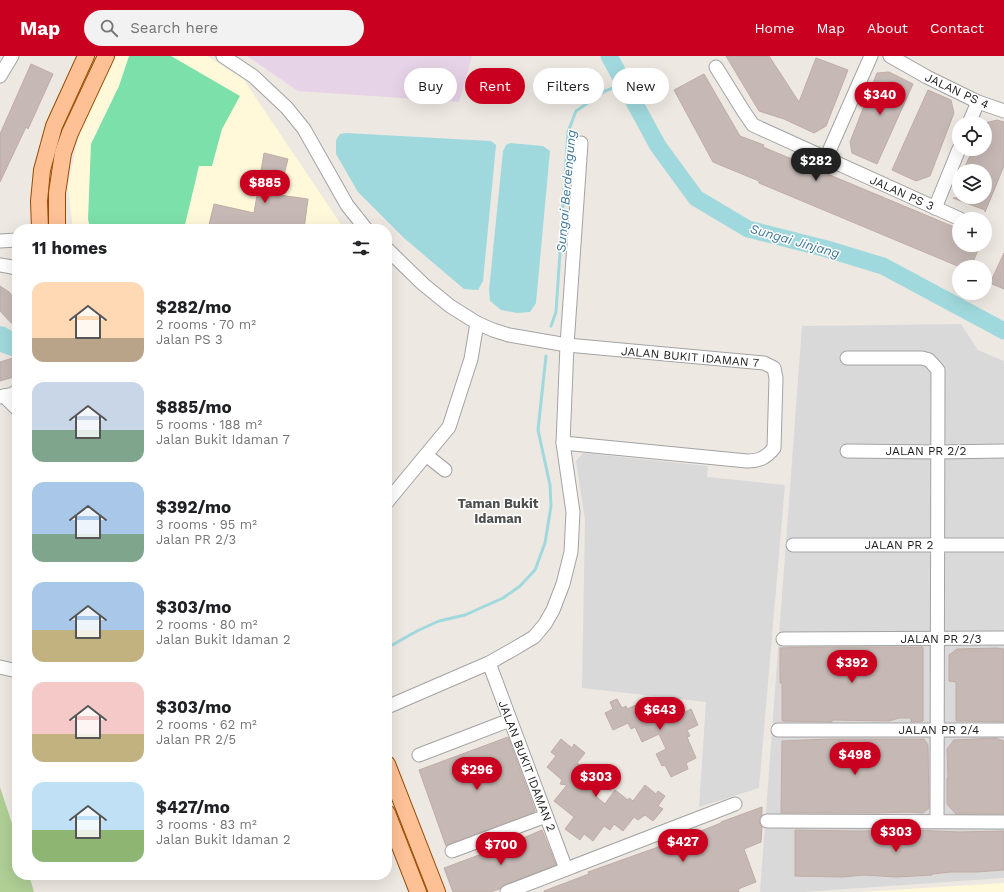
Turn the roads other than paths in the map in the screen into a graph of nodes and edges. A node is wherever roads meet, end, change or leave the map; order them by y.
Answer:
1 (12, 56) edge
2 (86, 56) edge
3 (106, 56) edge
4 (223, 56) edge
5 (871, 56) edge
6 (890, 56) edge
7 (716, 67) dead end
8 (0, 76) edge
9 (978, 102) junction
10 (1004, 111) edge
11 (972, 116) edge
12 (581, 143) dead end
13 (956, 156) edge
14 (826, 158) junction
15 (935, 208) junction
16 (952, 215) edge
17 (40, 224) edge
18 (57, 224) edge
19 (362, 224) edge
20 (12, 240) edge
21 (0, 241) edge
22 (392, 254) edge
23 (0, 265) edge
24 (12, 267) edge
25 (476, 323) junction
26 (567, 345) junction
27 (847, 358) dead end
28 (12, 394) edge
29 (2, 396) edge
30 (12, 405) edge
31 (563, 443) junction
32 (847, 451) dead end
33 (1004, 451) edge
34 (938, 452) junction
35 (426, 455) junction
36 (445, 470) dead end
37 (392, 496) edge
38 (938, 545) junction
39 (1004, 545) edge
40 (793, 546) dead end
41 (1004, 638) edge
42 (783, 639) dead end
43 (937, 639) junction
44 (489, 663) junction
45 (0, 667) edge
46 (12, 670) edge
47 (392, 705) edge
48 (510, 720) junction
49 (778, 730) dead end
50 (937, 730) junction
51 (1004, 730) edge
52 (419, 755) dead end
53 (392, 777) edge
54 (735, 804) dead end
55 (546, 816) junction
56 (767, 821) dead end
57 (937, 821) junction
58 (1004, 822) edge
59 (392, 826) edge
60 (452, 851) dead end
61 (566, 869) junction
62 (418, 892) edge
63 (437, 892) edge
64 (507, 892) edge

1 - 8 street
2 - 17 main road
3 - 18 main road
4 - 19 street
5 - 14 street
6 - 9 street, JALAN PS 4
7 - 14 street, JALAN PS 3
9 - 10 street, JALAN PS 4
9 - 11 street
12 - 26 street
13 - 15 street
14 - 15 street, JALAN PS 3
15 - 16 street, JALAN PS 3
20 - 21 street
22 - 25 street, JALAN BUKIT IDAMAN 7
23 - 24 street
25 - 26 street, JALAN BUKIT IDAMAN 7
25 - 35 street
26 - 31 street
26 - 31 street, JALAN BUKIT IDAMAN 7
27 - 34 street
28 - 29 street
29 - 30 street
31 - 44 street
32 - 34 street, JALAN PR 2/2
33 - 34 street, JALAN PR 2/2
34 - 38 street
35 - 36 street
35 - 37 street
38 - 39 street, JALAN PR 2
38 - 40 street, JALAN PR 2
38 - 43 street
41 - 43 street, JALAN PR 2/3
42 - 43 street, JALAN PR 2/3
43 - 50 street
44 - 47 street
44 - 48 street, JALAN BUKIT IDAMAN 2
45 - 46 street
48 - 52 street
48 - 55 street, JALAN BUKIT IDAMAN 2
49 - 50 street, JALAN PR 2/4
50 - 51 street, JALAN PR 2/4
50 - 57 street
53 - 63 main road
54 - 61 street
55 - 60 street
55 - 61 street, JALAN BUKIT IDAMAN 2
56 - 57 street
57 - 58 street
59 - 62 main road
61 - 64 street

